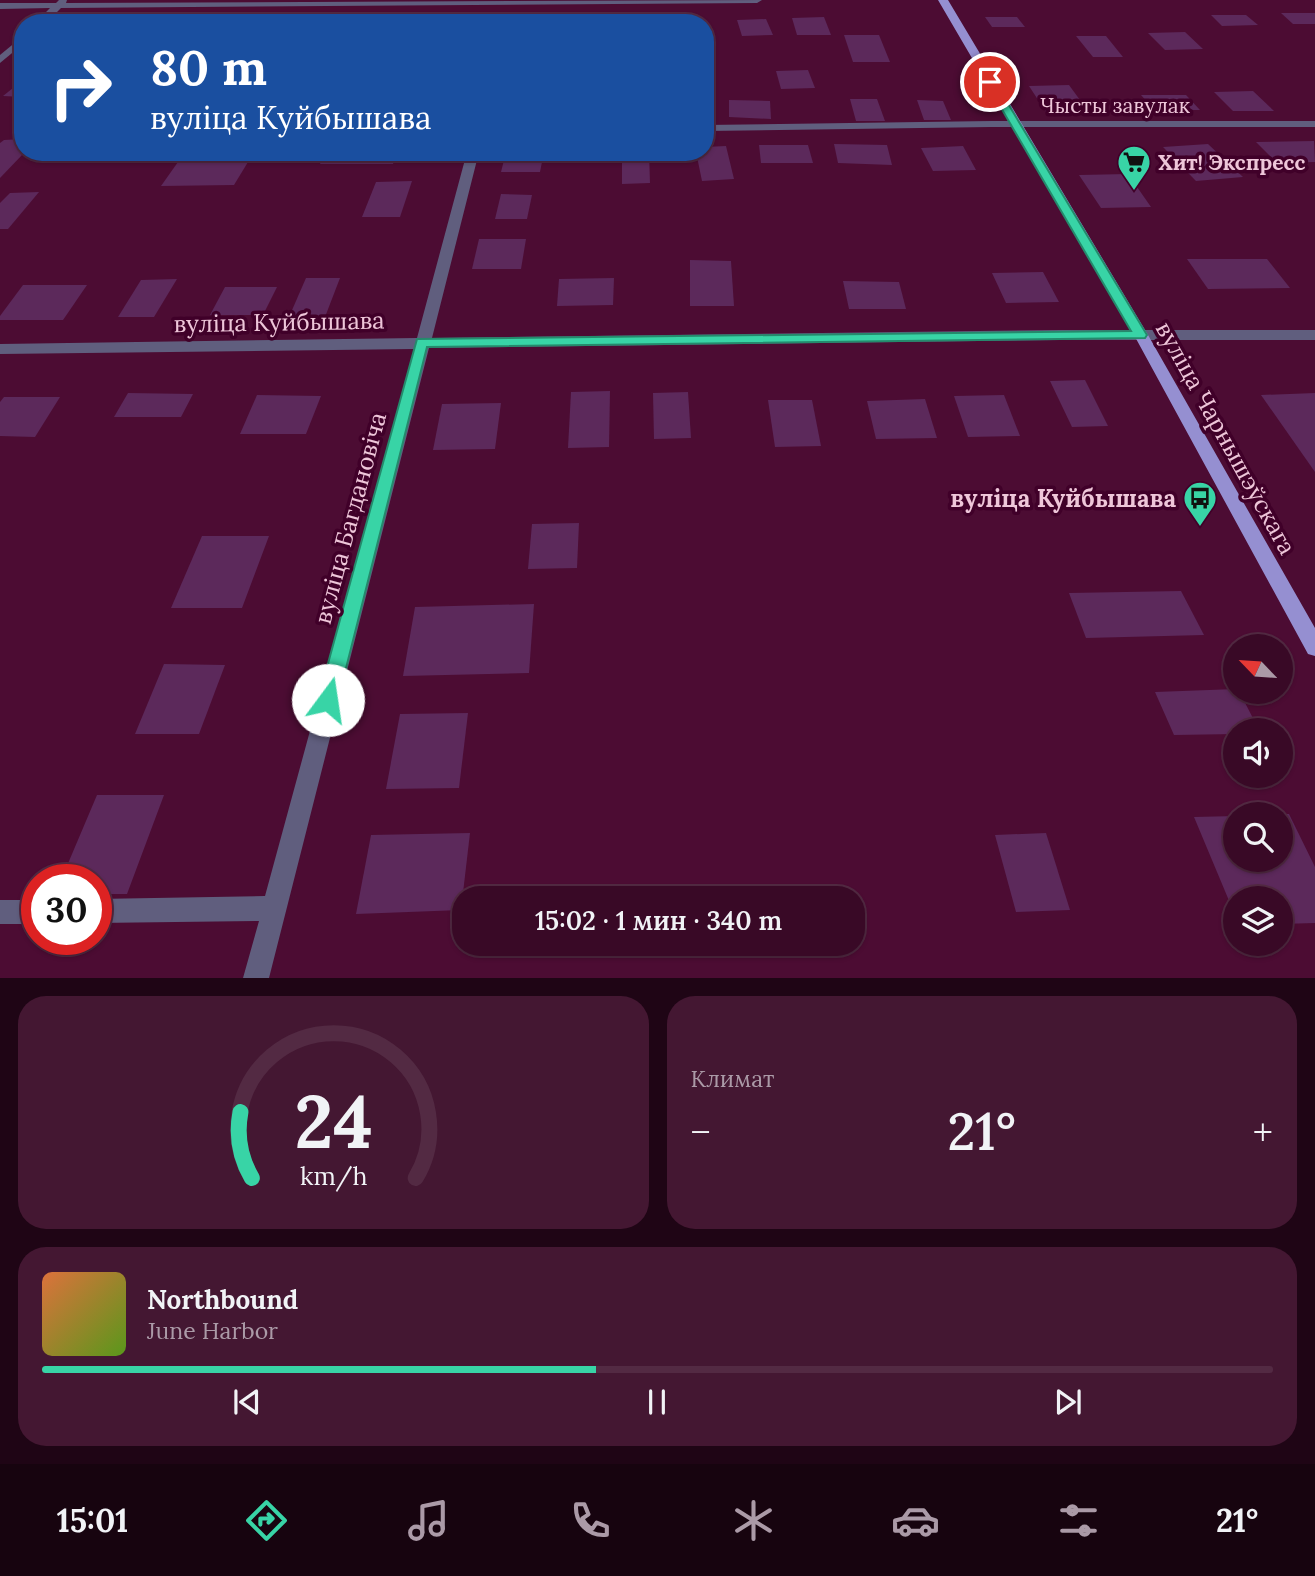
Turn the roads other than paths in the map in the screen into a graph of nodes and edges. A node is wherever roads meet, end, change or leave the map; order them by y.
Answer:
1 (757, 0) edge
2 (943, 0) edge
3 (62, 3) edge
4 (0, 6) edge
5 (506, 6) edge
6 (14, 47) edge
7 (0, 60) edge
8 (1014, 123) junction
9 (1315, 124) edge
10 (714, 128) edge
11 (471, 161) edge
12 (1141, 335) junction
13 (1315, 335) edge
14 (422, 343) junction
15 (0, 349) edge
16 (1315, 647) edge
17 (274, 908) junction
18 (112, 911) edge
19 (0, 912) edge
20 (21, 912) edge
21 (256, 978) edge

1 - 5 street
2 - 8 main road, вуліца Чарнышэўскага
3 - 4 street
3 - 5 street
6 - 7 street
8 - 9 street, Чысты завулак
8 - 10 street, Чысты завулак
8 - 12 main road, вуліца Чарнышэўскага
11 - 14 street, вуліца Багдановіча
12 - 13 street, вуліца Куйбышава
12 - 14 street, вуліца Куйбышава
12 - 16 main road, вуліца Чарнышэўскага
14 - 15 street, вуліца Куйбышава
14 - 17 street, вуліца Багдановіча
17 - 18 street
17 - 21 street, вуліца Багдановіча
19 - 20 street

